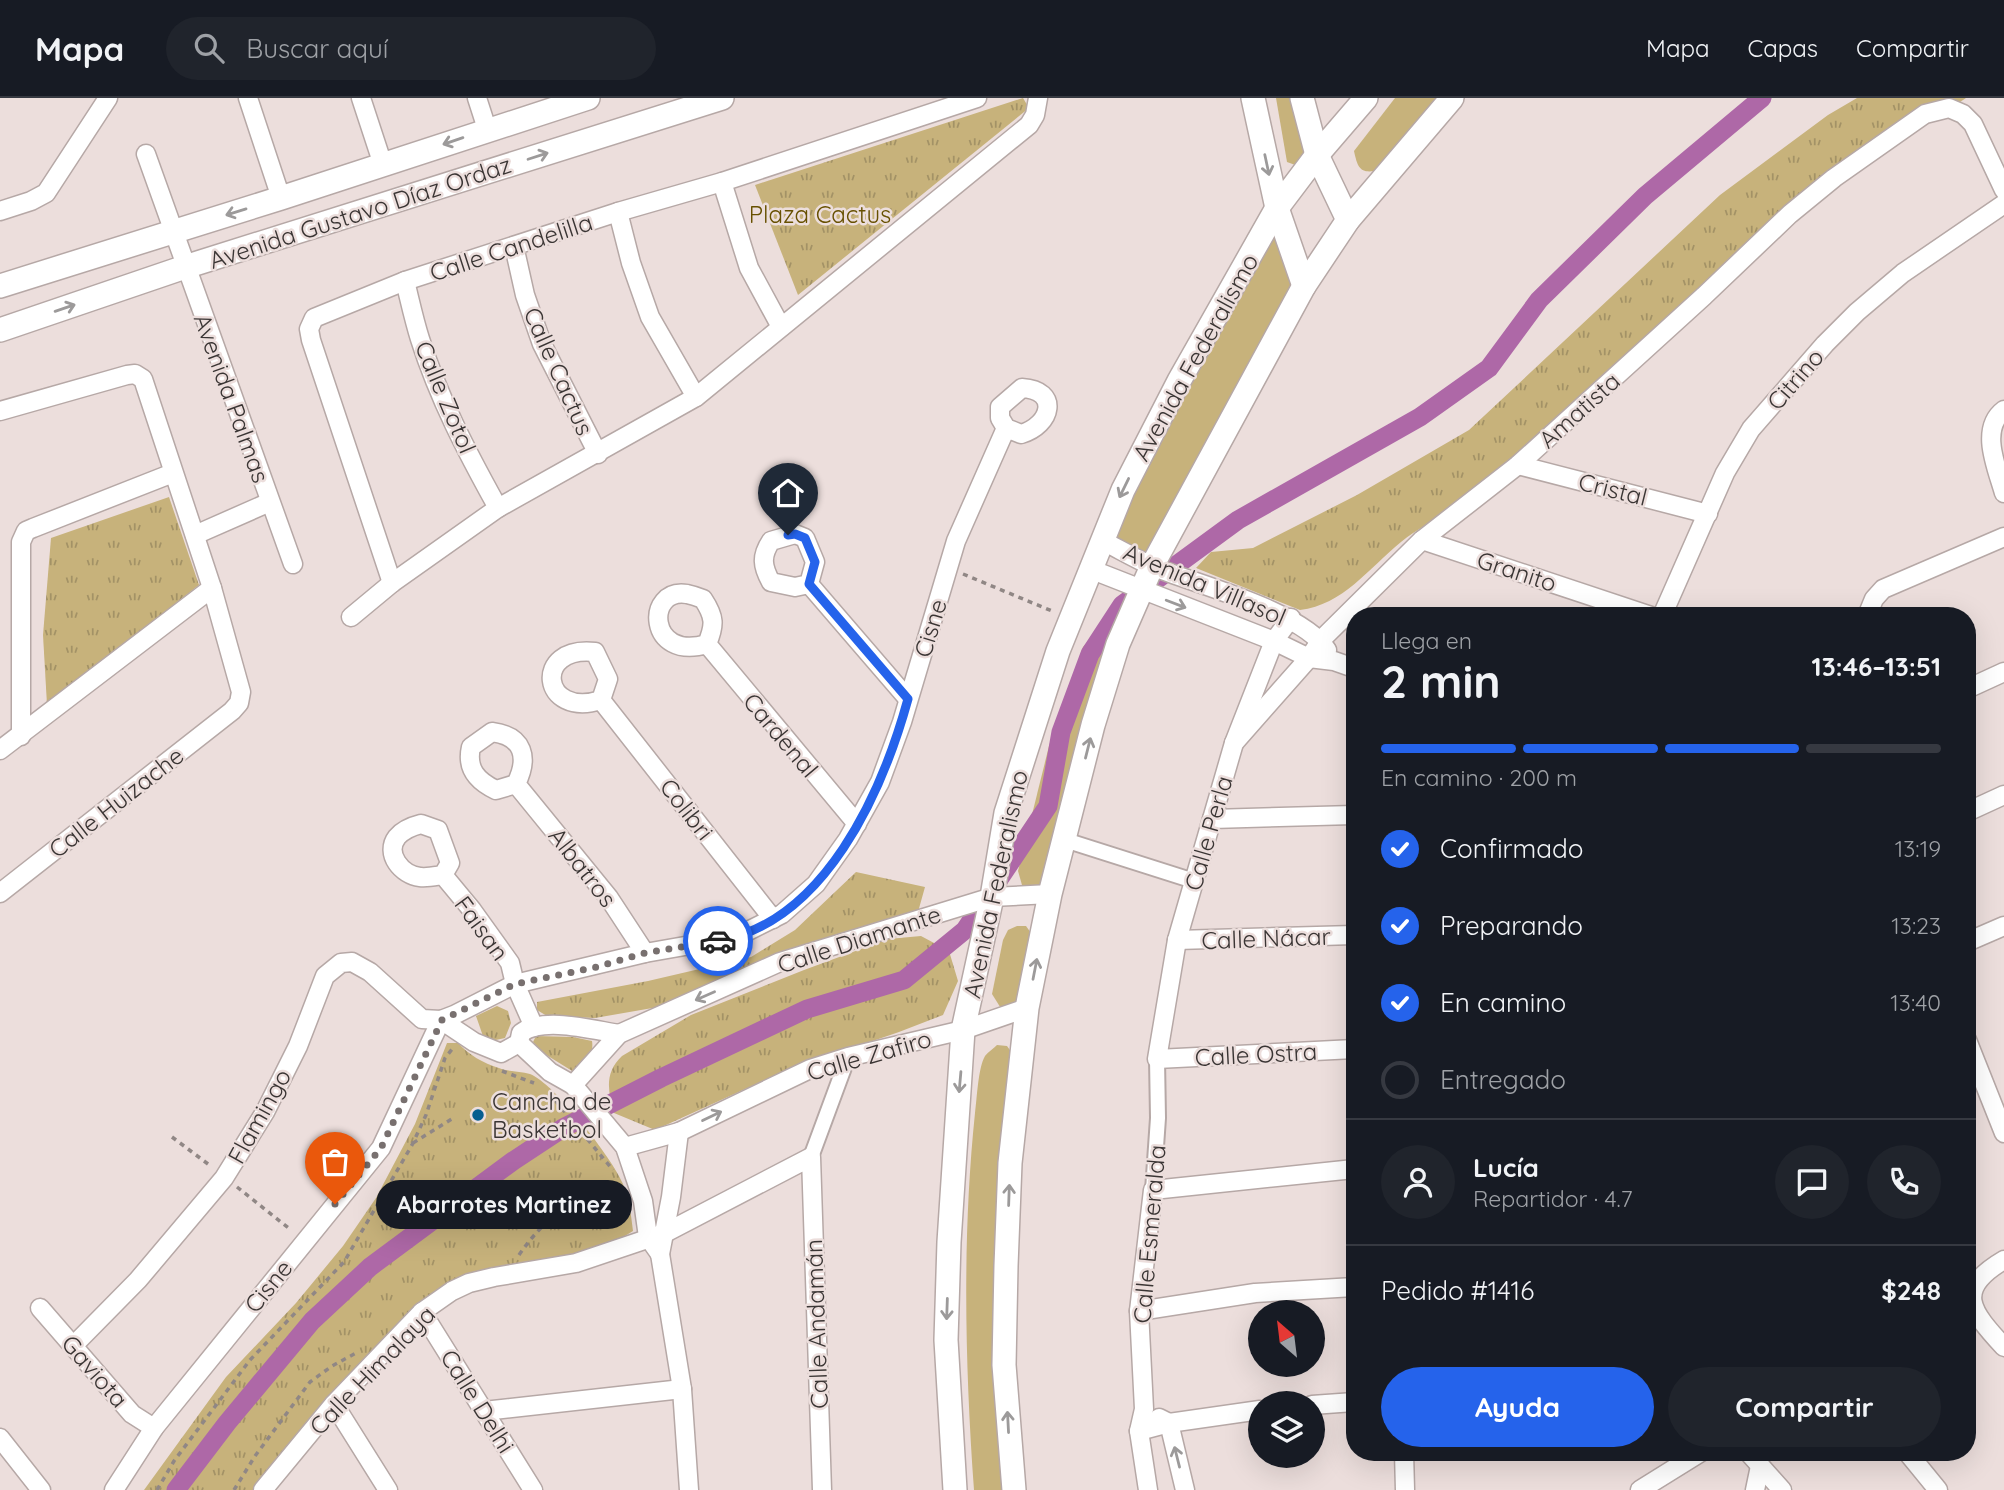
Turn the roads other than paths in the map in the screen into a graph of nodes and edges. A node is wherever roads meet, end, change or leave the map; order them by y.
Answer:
1 (108, 98) edge
2 (248, 98) edge
3 (361, 98) edge
4 (477, 98) edge
5 (587, 98) edge
6 (722, 98) edge
7 (977, 98) edge
8 (1038, 98) edge
9 (1253, 98) edge
10 (1302, 98) edge
11 (1366, 98) edge
12 (1452, 98) edge
13 (487, 129) junction
14 (146, 154) dead end
15 (1317, 155) junction
16 (383, 165) junction
17 (722, 182) junction
18 (2004, 190) edge
19 (281, 198) junction
20 (2004, 204) edge
21 (1277, 208) junction
22 (0, 211) edge
23 (618, 212) junction
24 (1348, 220) junction
25 (173, 231) junction
26 (514, 246) junction
27 (185, 267) junction
28 (405, 281) junction
29 (0, 286) edge
30 (1304, 286) junction
31 (781, 327) junction
32 (0, 330) edge
33 (696, 397) junction
34 (2004, 410) edge
35 (0, 411) edge
36 (1006, 428) dead end
37 (598, 454) junction
38 (1518, 465) junction
39 (173, 472) junction
40 (2004, 493) edge
41 (270, 502) junction
42 (498, 508) junction
43 (1708, 514) junction
44 (195, 535) junction
45 (2004, 537) edge
46 (1101, 540) junction
47 (1422, 540) junction
48 (293, 564) dead end
49 (1152, 566) junction
50 (1090, 569) junction
51 (392, 583) junction
52 (809, 584) dead end
53 (212, 588) junction
54 (1140, 590) junction
55 (1354, 607) edge
56 (1624, 607) edge
57 (1666, 607) edge
58 (1871, 607) edge
59 (1346, 615) edge
60 (351, 617) dead end
61 (1291, 618) junction
62 (1321, 640) junction
63 (1273, 641) junction
64 (707, 645) dead end
65 (1309, 658) junction
66 (1334, 662) junction
67 (1346, 666) edge
68 (2004, 672) edge
69 (1976, 686) edge
70 (908, 699) junction
71 (601, 700) dead end
72 (20, 736) junction
73 (1234, 743) junction
74 (0, 750) edge
75 (516, 784) dead end
76 (2004, 795) edge
77 (1976, 808) edge
78 (1346, 814) edge
79 (1212, 819) junction
80 (857, 824) junction
81 (1065, 840) junction
82 (443, 874) dead end
83 (1194, 881) junction
84 (0, 893) edge
85 (1050, 894) junction
86 (992, 897) junction
87 (773, 919) junction
88 (2004, 926) edge
89 (1346, 935) edge
90 (1976, 938) edge
91 (1177, 940) junction
92 (645, 953) junction
93 (515, 984) junction
94 (1027, 1008) junction
95 (442, 1020) junction
96 (534, 1027) junction
97 (963, 1030) junction
98 (619, 1034) junction
99 (519, 1043) junction
100 (1346, 1049) edge
101 (848, 1057) junction
102 (1157, 1059) junction
103 (1976, 1063) edge
104 (573, 1085) junction
105 (679, 1132) junction
106 (2004, 1133) edge
107 (625, 1147) junction
108 (811, 1157) junction
109 (1346, 1170) edge
110 (1153, 1190) junction
111 (656, 1235) junction
112 (2004, 1260) edge
113 (1976, 1282) edge
114 (1346, 1287) edge
115 (40, 1308) dead end
116 (1139, 1311) junction
117 (1976, 1311) edge
118 (422, 1312) junction
119 (73, 1346) junction
120 (2004, 1347) edge
121 (682, 1389) junction
122 (1346, 1403) edge
123 (334, 1404) junction
124 (1325, 1404) edge
125 (1144, 1409) junction
126 (484, 1411) junction
127 (1248, 1412) edge
128 (1168, 1423) junction
129 (154, 1428) junction
130 (1139, 1431) junction
131 (0, 1438) edge
132 (1404, 1461) edge
133 (1687, 1461) edge
134 (1756, 1461) edge
135 (1914, 1461) edge
136 (1760, 1466) junction
137 (41, 1490) edge
138 (114, 1490) edge
139 (263, 1490) edge
140 (388, 1490) edge
141 (533, 1490) edge
142 (689, 1490) edge
143 (822, 1490) edge
144 (955, 1490) edge
145 (1014, 1490) edge
146 (1148, 1490) edge
147 (1185, 1490) edge
148 (1405, 1490) edge
149 (1640, 1490) edge
150 (1755, 1490) edge
151 (1782, 1490) edge
152 (1938, 1490) edge

1 - 22 street
2 - 19 street
3 - 16 street
4 - 13 street
5 - 13 street, Avenida Gustavo Díaz Ordaz
27 -> 6 street, Avenida Gustavo Díaz Ordaz
7 - 17 street, Calle Candelilla
8 - 31 street
9 -> 21 street, Avenida Federalismo
10 - 15 street
11 - 15 street, Avenida Federalismo
12 - 24 street
13 -> 16 street, Avenida Gustavo Díaz Ordaz
14 - 25 street, Avenida Palmas
15 - 21 street, Avenida Federalismo
15 - 24 street
16 - 19 street, Avenida Gustavo Díaz Ordaz
17 - 23 street, Calle Candelilla
17 - 31 street
18 - 38 street, Amatista
19 -> 25 street, Avenida Gustavo Díaz Ordaz
20 - 43 street, Citrino
21 - 30 street, Avenida Federalismo
21 -> 46 street, Avenida Federalismo
23 - 26 street, Calle Candelilla
23 - 33 street
24 - 30 street
25 - 27 street, Avenida Palmas
25 - 29 street, Avenida Gustavo Díaz Ordaz
26 - 28 street, Calle Candelilla
26 - 37 street, Calle Cactus
32 -> 27 street, Avenida Gustavo Díaz Ordaz
27 - 41 street, Avenida Palmas
28 - 42 street, Calle Zotol
28 - 51 street, Calle Candelilla
30 - 49 street
31 - 33 street
33 - 37 street
34 - 40 street
35 - 39 street
36 - 70 street, Cisne
37 - 42 street
38 - 43 street, Cristal
38 - 47 street, Amatista
39 - 44 street
39 - 72 street
41 - 44 street
41 - 48 street, Avenida Palmas
42 - 51 street
43 - 57 street, Citrino
44 - 53 street
45 - 58 street
46 - 49 street, Avenida Villasol
46 - 50 street, Avenida Federalismo
47 - 55 street, Amatista
47 - 56 street, Granito
49 - 54 street
49 - 61 street, Avenida Villasol
50 - 54 street, Avenida Villasol
50 - 86 street, Avenida Federalismo
51 - 60 street
52 - 70 street
53 - 72 street
53 - 84 street, Calle Huizache
54 -> 63 street, Avenida Villasol
81 -> 54 street
59 - 62 street, Amatista
61 - 62 street, Avenida Villasol
61 - 63 street, Calle Perla
62 - 65 street, Amatista
62 - 66 street, Avenida Villasol
63 - 65 street, Avenida Villasol
63 - 73 street, Calle Perla
64 - 80 street, Cardenal
65 - 66 street, Avenida Villasol
65 - 73 street, Amatista
66 - 67 street, Avenida Villasol
68 - 69 street
70 - 80 street, Cisne
71 - 87 street, Colibri
72 - 74 street
73 - 79 street, Calle Perla
75 - 92 street, Albatros
76 - 77 street
78 - 79 street
79 - 83 street, Calle Perla
80 - 87 street, Cisne
81 - 83 street
81 - 85 street
82 - 93 street, Faisan
83 - 91 street, Calle Perla
85 - 86 street, Calle Diamante
94 -> 85 street
86 - 97 street, Avenida Federalismo
86 -> 98 street, Calle Diamante
87 - 92 street, Cisne
88 - 90 street
89 - 91 street, Calle Nácar
91 - 102 street, Calle Perla
92 - 93 street, Cisne
93 - 95 street, Cisne
93 - 96 street, Faisan
94 - 97 street, Calle Zafiro
145 -> 94 street
95 - 99 street
95 - 119 street, Flamingo
95 - 129 street, Cisne
96 - 98 street
96 - 99 street
97 - 101 street, Calle Zafiro
97 -> 144 street, Avenida Federalismo
98 - 104 street, Calle Diamante
99 - 104 street
100 - 102 street, Calle Ostra
105 -> 101 street, Calle Zafiro
101 - 108 street
102 - 110 street, Calle Esmeralda
103 - 106 street
104 - 107 street
105 - 107 street, Calle Zafiro
105 - 111 street
107 - 111 street
108 - 111 street, Calle Himalaya
108 - 143 street, Calle Andamán
109 - 110 street
110 - 116 street, Calle Esmeralda
111 - 118 street, Calle Himalaya
111 - 121 street
112 - 113 street
114 - 116 street
115 - 119 street, Gaviota
116 - 125 street, Calle Esmeralda
117 - 120 street
118 - 123 street, Calle Himalaya
118 - 126 street, Calle Delhi
119 - 129 street, Gaviota
121 - 126 street
121 - 142 street
122 - 124 street
123 - 139 street, Calle Himalaya
123 - 140 street
125 - 128 street
125 - 130 street, Calle Esmeralda
126 - 141 street, Calle Delhi
127 - 128 street
128 - 130 street
147 -> 128 street
129 - 138 street, Cisne
130 - 146 street, Calle Esmeralda
131 - 137 street
132 - 148 street
133 - 149 street
134 - 136 street
135 - 152 street
136 - 150 street
136 - 151 street

